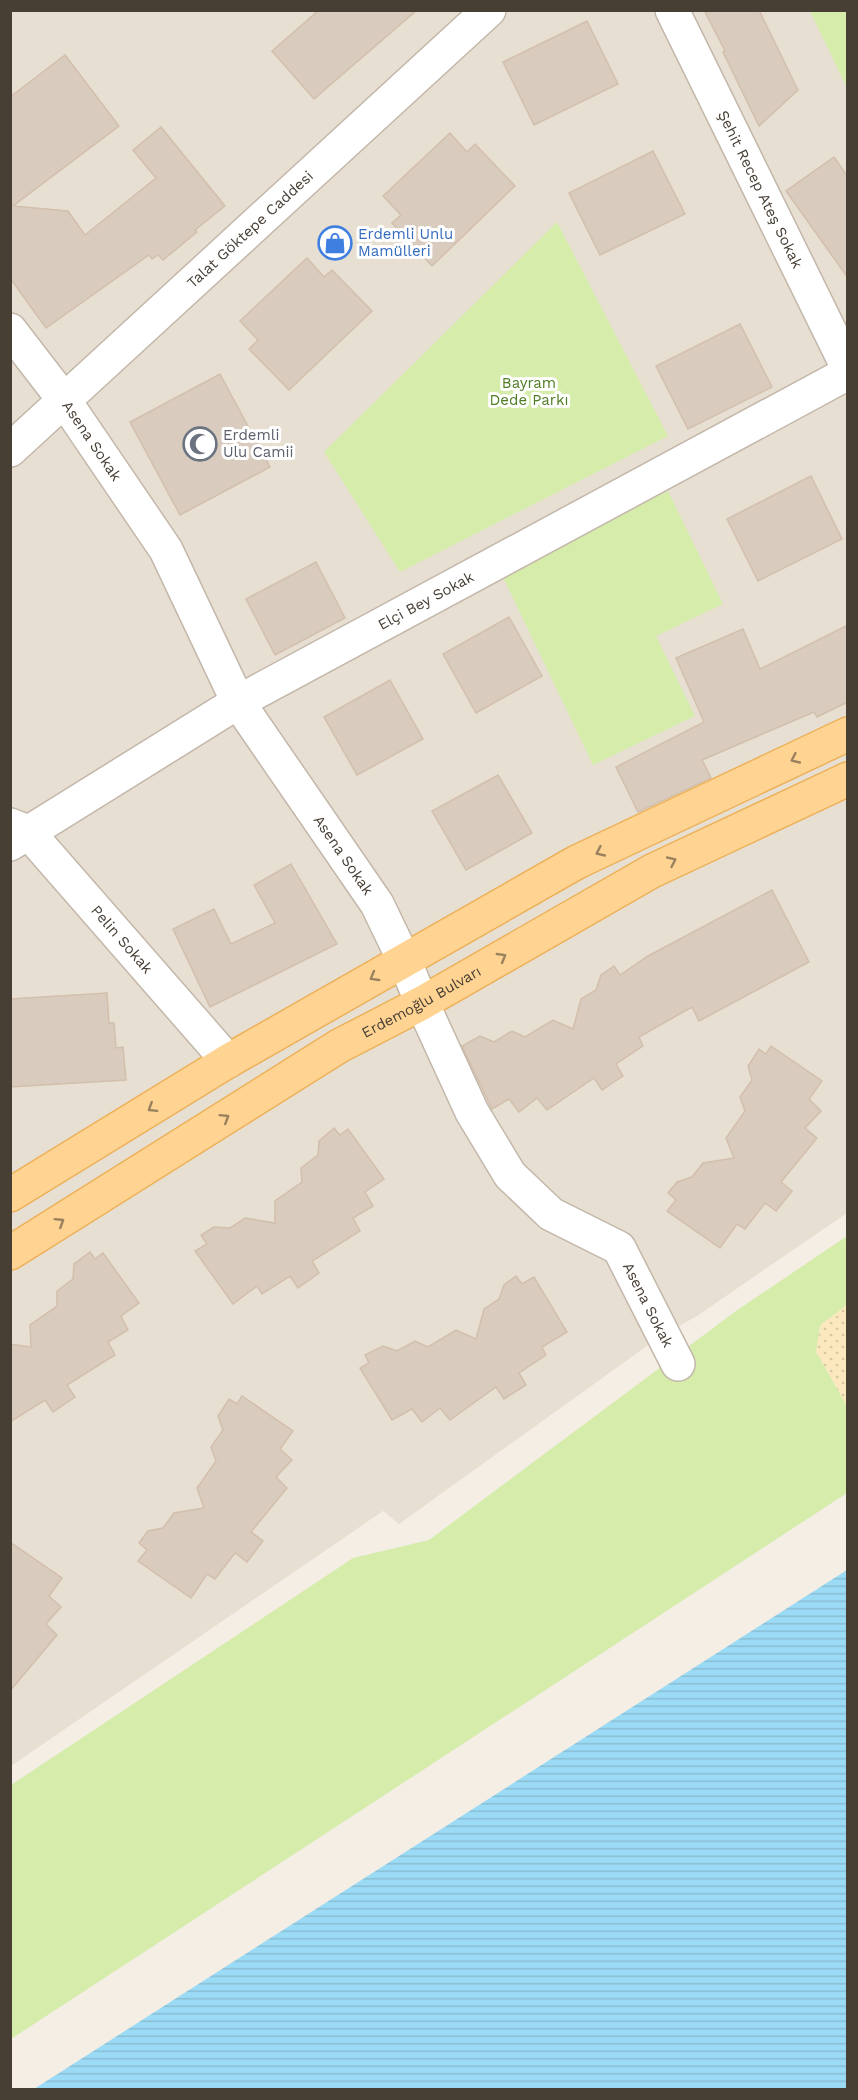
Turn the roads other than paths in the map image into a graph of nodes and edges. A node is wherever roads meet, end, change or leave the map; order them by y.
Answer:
1 (489, 10) edge
2 (672, 10) edge
3 (10, 330) edge
4 (848, 368) edge
5 (848, 373) edge
6 (64, 400) junction
7 (10, 450) edge
8 (238, 702) junction
9 (848, 734) edge
10 (848, 779) edge
11 (16, 834) edge
12 (404, 960) junction
13 (422, 1003) junction
14 (228, 1061) junction
15 (10, 1195) edge
16 (10, 1253) edge
17 (678, 1364) dead end

1 - 6 street, Talat Göktepe Caddesi
2 - 4 street, Şehit Recep Ateş Sokak
3 - 6 street, Asena Sokak
5 - 8 street, Elçi Bey Sokak
6 - 7 street, Talat Göktepe Caddesi
6 - 8 street, Asena Sokak
8 - 11 street, Elçi Bey Sokak
8 - 12 street, Asena Sokak
9 -> 12 main road
13 -> 10 main road, Erdemoğlu Bulvarı
11 - 14 street, Pelin Sokak
12 - 13 street, Asena Sokak
12 -> 14 main road
16 -> 13 main road, Erdemoğlu Bulvarı
13 - 17 street, Asena Sokak
14 -> 15 main road

